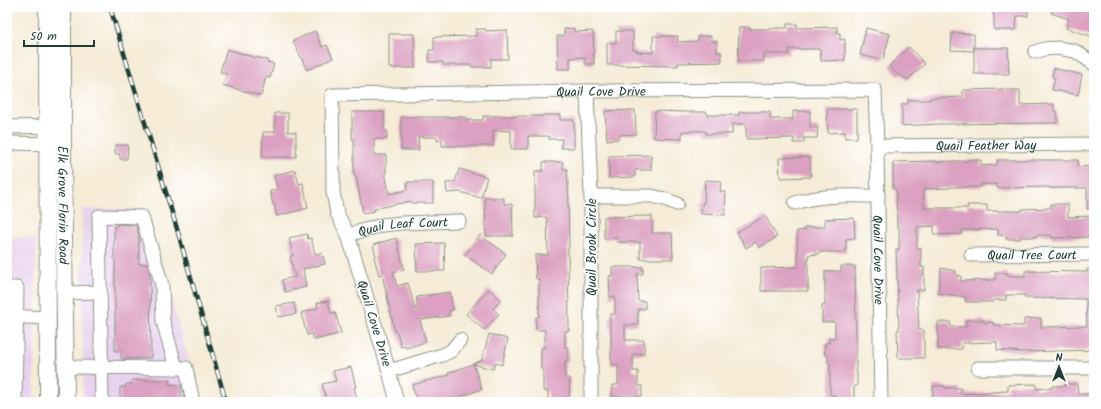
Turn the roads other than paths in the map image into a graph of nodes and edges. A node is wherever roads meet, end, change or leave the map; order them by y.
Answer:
1 (47, 7) edge
2 (63, 7) edge
3 (1035, 52) dead end
4 (1094, 64) edge
5 (588, 91) junction
6 (55, 126) junction
7 (7, 127) edge
8 (7, 143) edge
9 (55, 144) junction
10 (1094, 144) edge
11 (877, 146) junction
12 (591, 196) junction
13 (878, 196) junction
14 (795, 203) dead end
15 (677, 204) dead end
16 (459, 221) dead end
17 (48, 234) junction
18 (348, 235) junction
19 (1094, 254) edge
20 (971, 255) dead end
21 (7, 288) edge
22 (100, 292) junction
23 (65, 293) junction
24 (12, 316) edge
25 (48, 318) junction
26 (460, 340) dead end
27 (65, 351) junction
28 (65, 367) junction
29 (102, 368) junction
30 (176, 368) junction
31 (978, 368) dead end
32 (1094, 368) edge
33 (389, 371) junction
34 (15, 402) edge
35 (48, 402) edge
36 (66, 402) edge
37 (102, 402) edge
38 (194, 402) edge
39 (397, 402) edge
40 (592, 402) edge
41 (881, 402) edge

1 - 6 main road, Elk Grove Florin Road
2 - 6 main road, Elk Grove Florin Road
3 - 4 street
5 - 11 street, Quail Cove Drive
5 - 12 street, Quail Brook Circle
5 - 18 street, Quail Cove Drive
6 - 7 street
6 - 9 main road, Elk Grove Florin Road
8 - 9 street
9 - 17 main road, Elk Grove Florin Road
9 - 23 main road, Elk Grove Florin Road
10 - 11 street, Quail Feather Way
11 - 13 street, Quail Cove Drive
12 - 15 street
12 - 40 street, Quail Brook Circle
13 - 14 street
13 - 41 street, Quail Cove Drive
16 - 18 street, Quail Leaf Court
17 - 23 main road
17 - 25 main road, Elk Grove Florin Road
18 - 33 street, Quail Cove Drive
19 - 20 street, Quail Tree Court
21 - 24 street
22 - 23 street
22 - 29 street
22 - 30 street
23 - 27 main road, Elk Grove Florin Road
24 - 25 street
24 - 34 street
25 - 27 main road
25 - 35 main road, Elk Grove Florin Road
26 - 33 street
27 - 28 main road, Elk Grove Florin Road
28 - 29 street
28 - 36 main road, Elk Grove Florin Road
29 - 30 street
29 - 37 street
30 - 38 street
31 - 32 street
33 - 39 street, Quail Cove Drive

